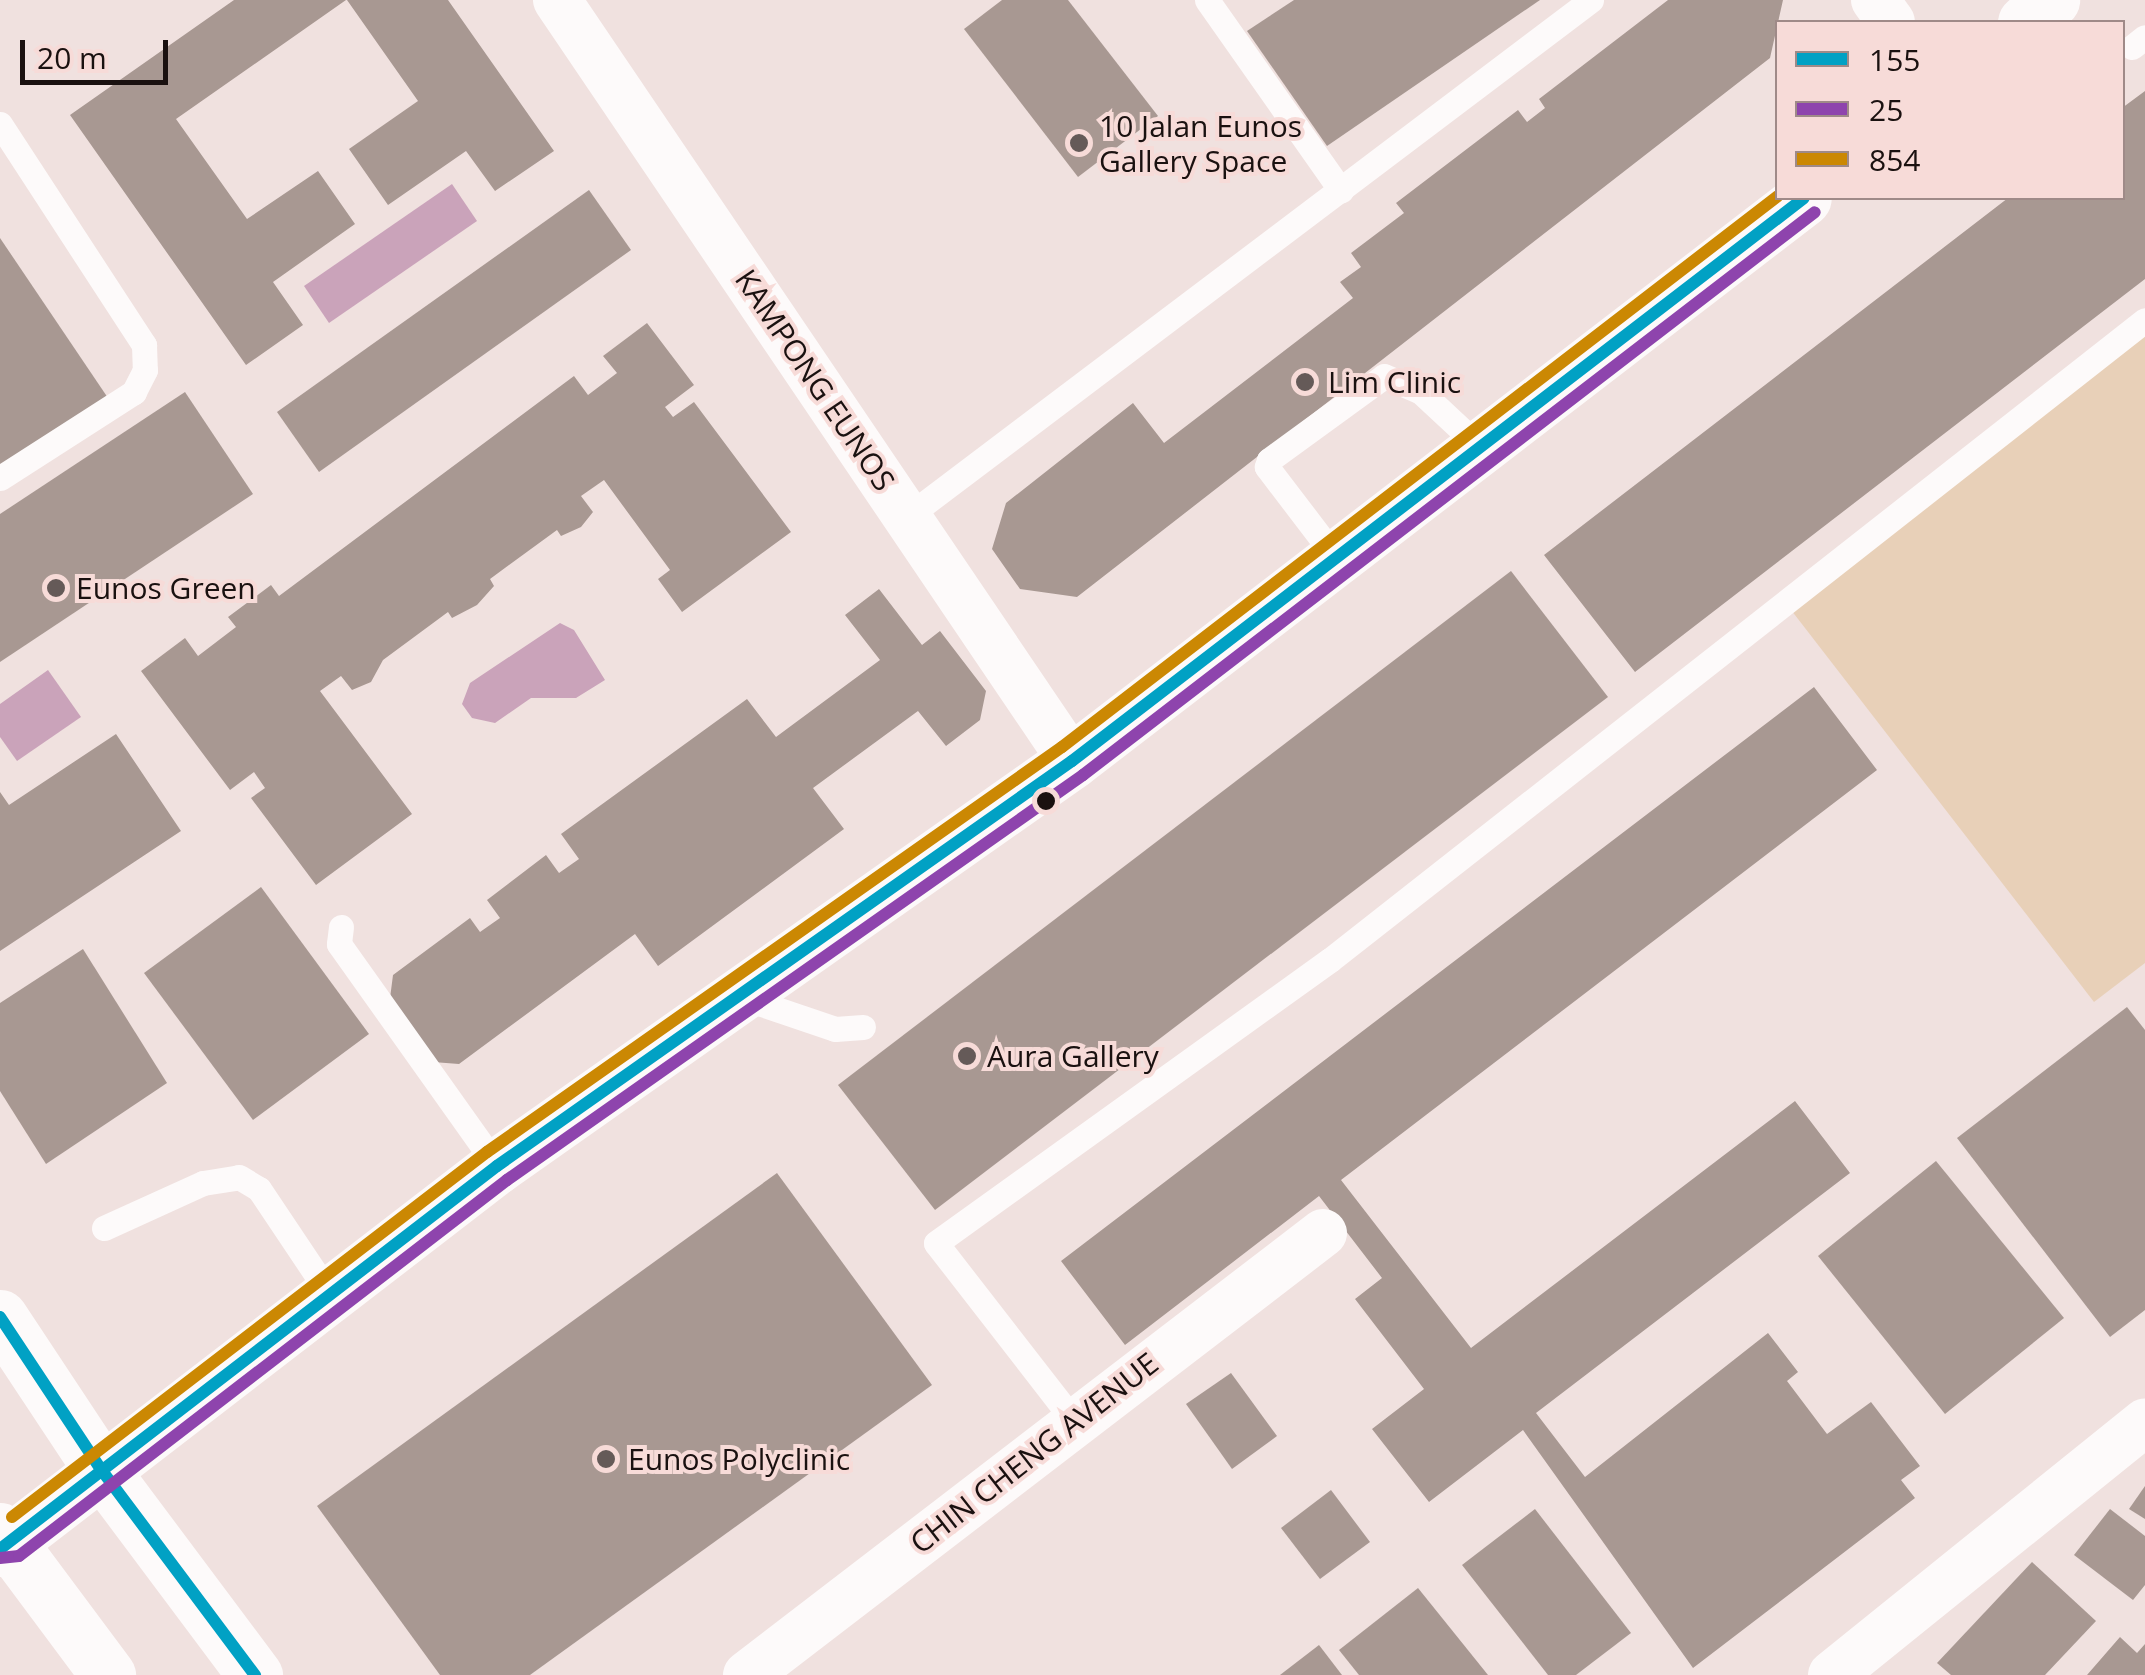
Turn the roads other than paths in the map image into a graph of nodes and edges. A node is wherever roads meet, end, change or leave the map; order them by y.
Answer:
1 (557, 0) edge
2 (1207, 0) edge
3 (1592, 0) edge
4 (2052, 0) edge
5 (2028, 20) edge
6 (0, 124) edge
7 (1342, 191) junction
8 (1801, 200) edge
9 (2145, 320) edge
10 (1480, 448) junction
11 (0, 478) edge
12 (908, 516) junction
13 (1338, 559) junction
14 (1072, 762) junction
15 (341, 927) dead end
16 (744, 998) junction
17 (863, 1027) dead end
18 (497, 1166) junction
19 (104, 1228) dead end
20 (1322, 1233) dead end
21 (328, 1292) junction
22 (0, 1317) edge
23 (1074, 1422) junction
24 (2145, 1422) edge
25 (100, 1468) junction
26 (3, 1540) edge
27 (108, 1675) edge
28 (256, 1675) edge
29 (747, 1675) edge
30 (1832, 1675) edge

1 - 12 street, KAMPONG EUNOS
2 - 7 lane
3 - 7 lane
4 - 5 main road
6 - 11 lane
7 - 12 lane
8 - 10 main road
9 - 23 lane
10 - 13 main road
10 - 13 lane
12 - 14 street, KAMPONG EUNOS
13 - 14 main road
14 - 16 main road
15 - 18 lane
16 - 17 lane
16 - 18 main road
18 - 21 main road
19 - 21 lane
20 - 23 street, CHIN CHENG AVENUE
21 - 25 main road
22 - 25 main road
23 - 29 street, CHIN CHENG AVENUE
24 - 30 street
25 - 26 main road
25 - 28 main road
26 - 27 main road

